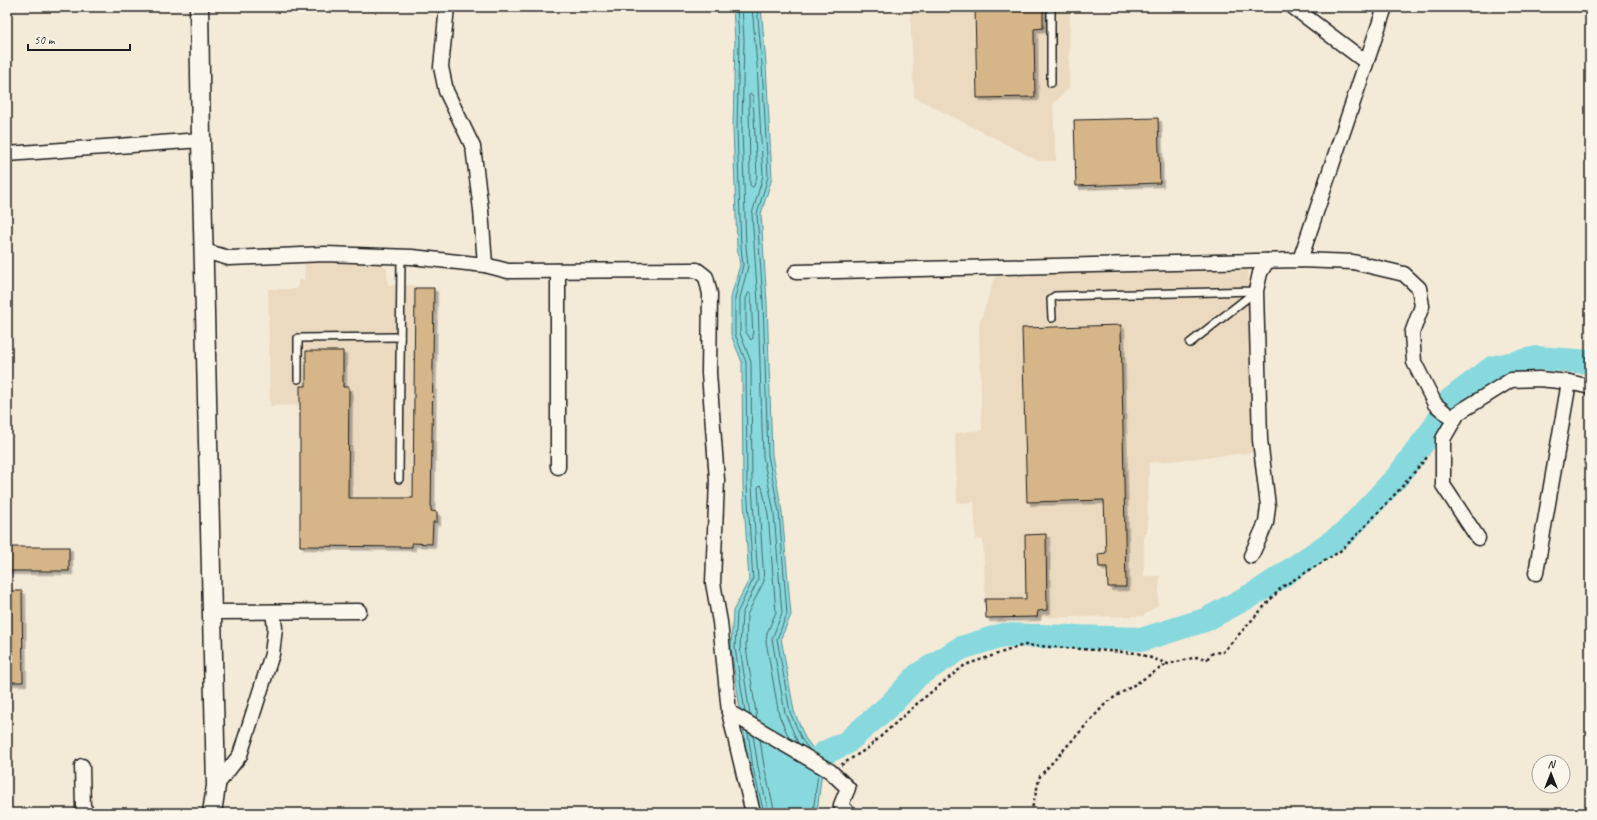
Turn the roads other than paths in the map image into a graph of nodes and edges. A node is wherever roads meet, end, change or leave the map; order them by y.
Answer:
1 (199, 7) edge
2 (447, 7) edge
3 (1050, 7) edge
4 (1293, 7) edge
5 (1385, 7) edge
6 (1366, 62) junction
7 (1051, 83) dead end
8 (201, 140) junction
9 (7, 154) edge
10 (204, 251) junction
11 (401, 256) junction
12 (1300, 260) junction
13 (1267, 261) junction
14 (485, 265) junction
15 (558, 271) junction
16 (796, 272) dead end
17 (1256, 291) junction
18 (1052, 318) dead end
19 (400, 338) junction
20 (1190, 343) dead end
21 (298, 379) dead end
22 (1569, 382) junction
23 (1590, 387) edge
24 (1452, 418) junction
25 (558, 467) dead end
26 (399, 479) dead end
27 (1478, 538) dead end
28 (1251, 556) dead end
29 (1536, 573) dead end
30 (359, 611) dead end
31 (212, 612) junction
32 (273, 612) junction
33 (734, 714) junction
34 (82, 766) dead end
35 (216, 786) junction
36 (88, 813) edge
37 (212, 813) edge
38 (753, 813) edge
39 (848, 813) edge

1 - 8 street
2 - 14 street
3 - 7 lane
4 - 6 street
5 - 6 street
6 - 12 street
8 - 9 street
8 - 10 street
10 - 11 street
10 - 31 street
11 - 14 street
11 - 19 lane
12 - 13 street
12 - 24 street
13 - 16 street
13 - 17 street
14 - 15 street
15 - 25 street
15 - 33 street
17 - 18 lane
17 - 20 lane
17 - 28 street
19 - 21 lane
19 - 26 lane
22 - 23 street
22 - 24 street
22 - 29 street
24 - 27 street
30 - 32 street
31 - 32 street
31 - 35 street
32 - 35 street
33 - 38 street
33 - 39 street
34 - 36 street
35 - 37 street

